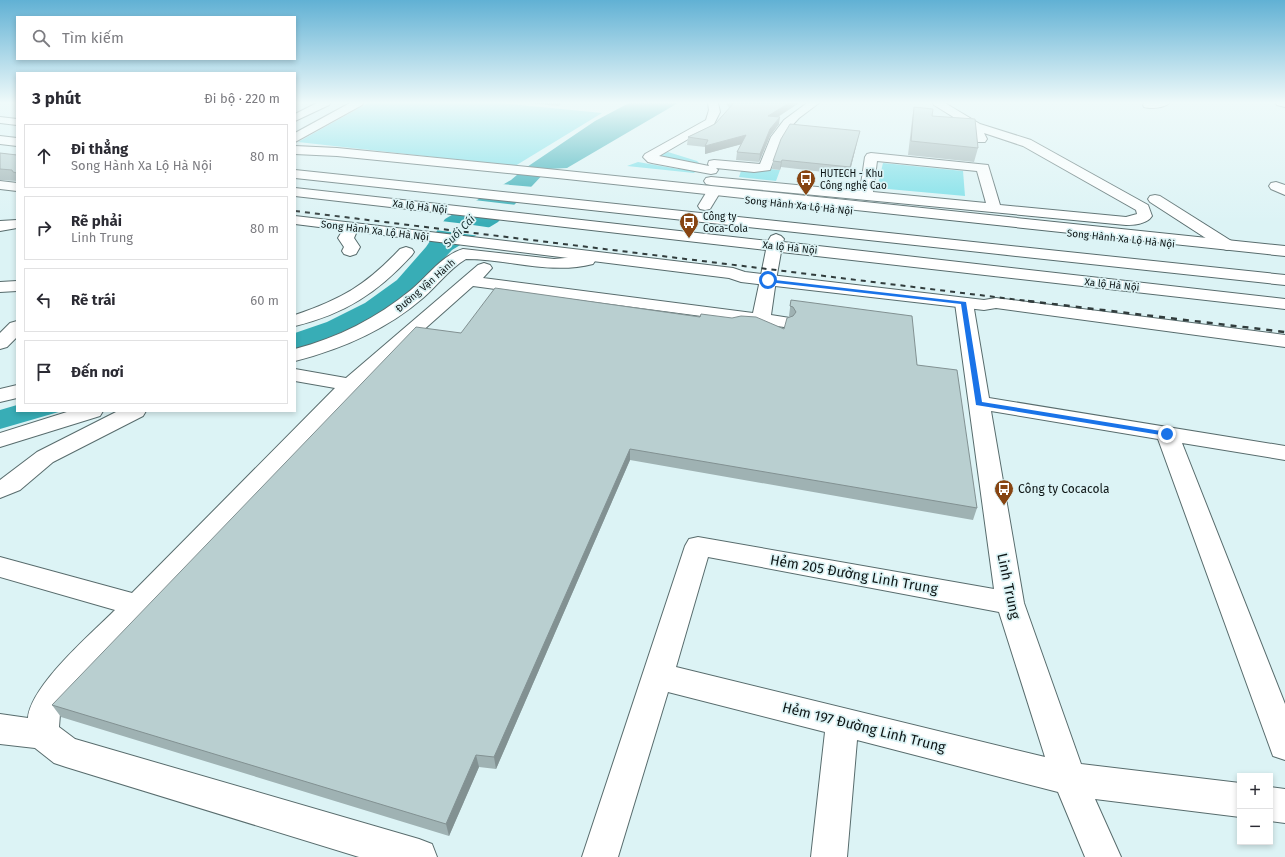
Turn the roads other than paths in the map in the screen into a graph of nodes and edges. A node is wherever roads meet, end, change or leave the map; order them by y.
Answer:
1 (676, 142) edge
2 (674, 143) edge
3 (775, 143) edge
4 (1027, 143) edge
5 (296, 150) edge
6 (296, 174) edge
7 (296, 174) edge
8 (711, 182) junction
9 (0, 185) edge
10 (16, 187) edge
11 (296, 192) edge
12 (866, 196) junction
13 (559, 197) junction
14 (396, 199) junction
15 (1155, 199) dead end
16 (994, 208) junction
17 (296, 220) edge
18 (16, 224) edge
19 (296, 225) edge
20 (0, 226) edge
21 (368, 231) junction
22 (349, 232) junction
23 (775, 242) junction
24 (1227, 245) junction
25 (350, 251) dead end
26 (1285, 251) edge
27 (406, 252) dead end
28 (1285, 255) edge
29 (489, 261) junction
30 (1285, 272) edge
31 (577, 275) junction
32 (741, 276) junction
33 (768, 280) junction
34 (1285, 280) edge
35 (16, 286) edge
36 (0, 287) edge
37 (532, 290) junction
38 (1285, 296) edge
39 (964, 303) junction
40 (1285, 304) edge
41 (984, 305) junction
42 (761, 319) junction
43 (296, 321) edge
44 (784, 322) edge
45 (16, 328) edge
46 (1285, 341) edge
47 (0, 343) edge
48 (1285, 349) edge
49 (296, 355) edge
50 (296, 375) edge
51 (350, 386) junction
52 (16, 391) edge
53 (0, 396) edge
54 (979, 403) junction
55 (89, 412) edge
56 (133, 412) edge
57 (1167, 434) junction
58 (0, 440) edge
59 (1285, 453) edge
60 (0, 490) edge
61 (0, 567) edge
62 (1010, 603) junction
63 (137, 605) junction
64 (658, 676) junction
65 (842, 721) junction
66 (0, 729) edge
67 (42, 734) junction
68 (1285, 745) edge
69 (1069, 779) junction
70 (1237, 800) edge
71 (1273, 804) edge
72 (1285, 806) edge
73 (419, 857) edge
74 (600, 857) edge
75 (828, 857) edge
76 (1103, 857) edge

1 - 8 main road
2 - 8 main road
3 - 8 main road
4 - 16 main road
5 - 13 main road
6 - 13 main road, Xa lộ Hà Nội
7 - 14 main road, Xa lộ Hà Nội
8 - 12 main road
8 - 13 main road, Xa lộ Hà Nội
8 - 24 main road, Song Hành Xa Lộ Hà Nội
8 - 28 main road, Song Hành Xa Lộ Hà Nội
8 - 30 main road, Xa lộ Hà Nội
9 - 10 main road
11 - 14 main road, Xa lộ Hà Nội
12 - 16 main road
12 - 16 main road
13 - 14 main road, Xa lộ Hà Nội
13 - 23 main road, Xa lộ Hà Nội
13 - 34 main road, Xa lộ Hà Nội
15 - 24 main road
17 - 21 main road, Song Hành Xa Lộ Hà Nội
18 - 20 main road
19 - 22 main road, Song Hành Xa Lộ Hà Nội
21 - 22 main road, Song Hành Xa Lộ Hà Nội
21 - 29 main road, Song Hành Xa Lộ Hà Nội
22 - 25 main road
23 - 33 main road
23 - 38 main road, Xa lộ Hà Nội
23 - 40 main road, Xa lộ Hà Nội
24 - 26 main road, Song Hành Xa Lộ Hà Nội
27 - 43 main road
29 - 31 main road, Song Hành Xa Lộ Hà Nội
29 - 32 main road, Song Hành Xa Lộ Hà Nội
29 - 37 main road
29 - 51 main road
31 - 32 main road, Song Hành Xa Lộ Hà Nội
31 - 37 main road
31 - 37 main road
31 - 42 main road
31 - 49 main road, Đường Vận Hành
32 - 33 main road, Song Hành Xa Lộ Hà Nội
33 - 39 main road, Song Hành Xa Lộ Hà Nội
33 - 42 main road
35 - 36 main road
39 - 41 main road, Song Hành Xa Lộ Hà Nội
39 - 54 main road, Linh Trung
41 - 46 main road, Song Hành Xa Lộ Hà Nội
41 - 48 main road, Song Hành Xa Lộ Hà Nội
42 - 44 main road
45 - 47 main road
50 - 51 main road
51 - 63 main road
52 - 53 main road
54 - 57 main road
54 - 62 main road, Linh Trung
55 - 58 main road
56 - 60 main road
57 - 59 main road
57 - 68 main road
61 - 63 main road
62 - 64 main road, Hẻm 205 Đường Linh Trung
62 - 69 main road, Linh Trung
63 - 67 main road
64 - 65 main road, Hẻm 197 Đường Linh Trung
64 - 74 main road
65 - 69 main road, Hẻm 197 Đường Linh Trung
65 - 75 main road
66 - 67 main road
67 - 73 main road
69 - 70 main road, Hẻm 197 Đường Linh Trung
69 - 76 main road, Linh Trung
71 - 72 main road

